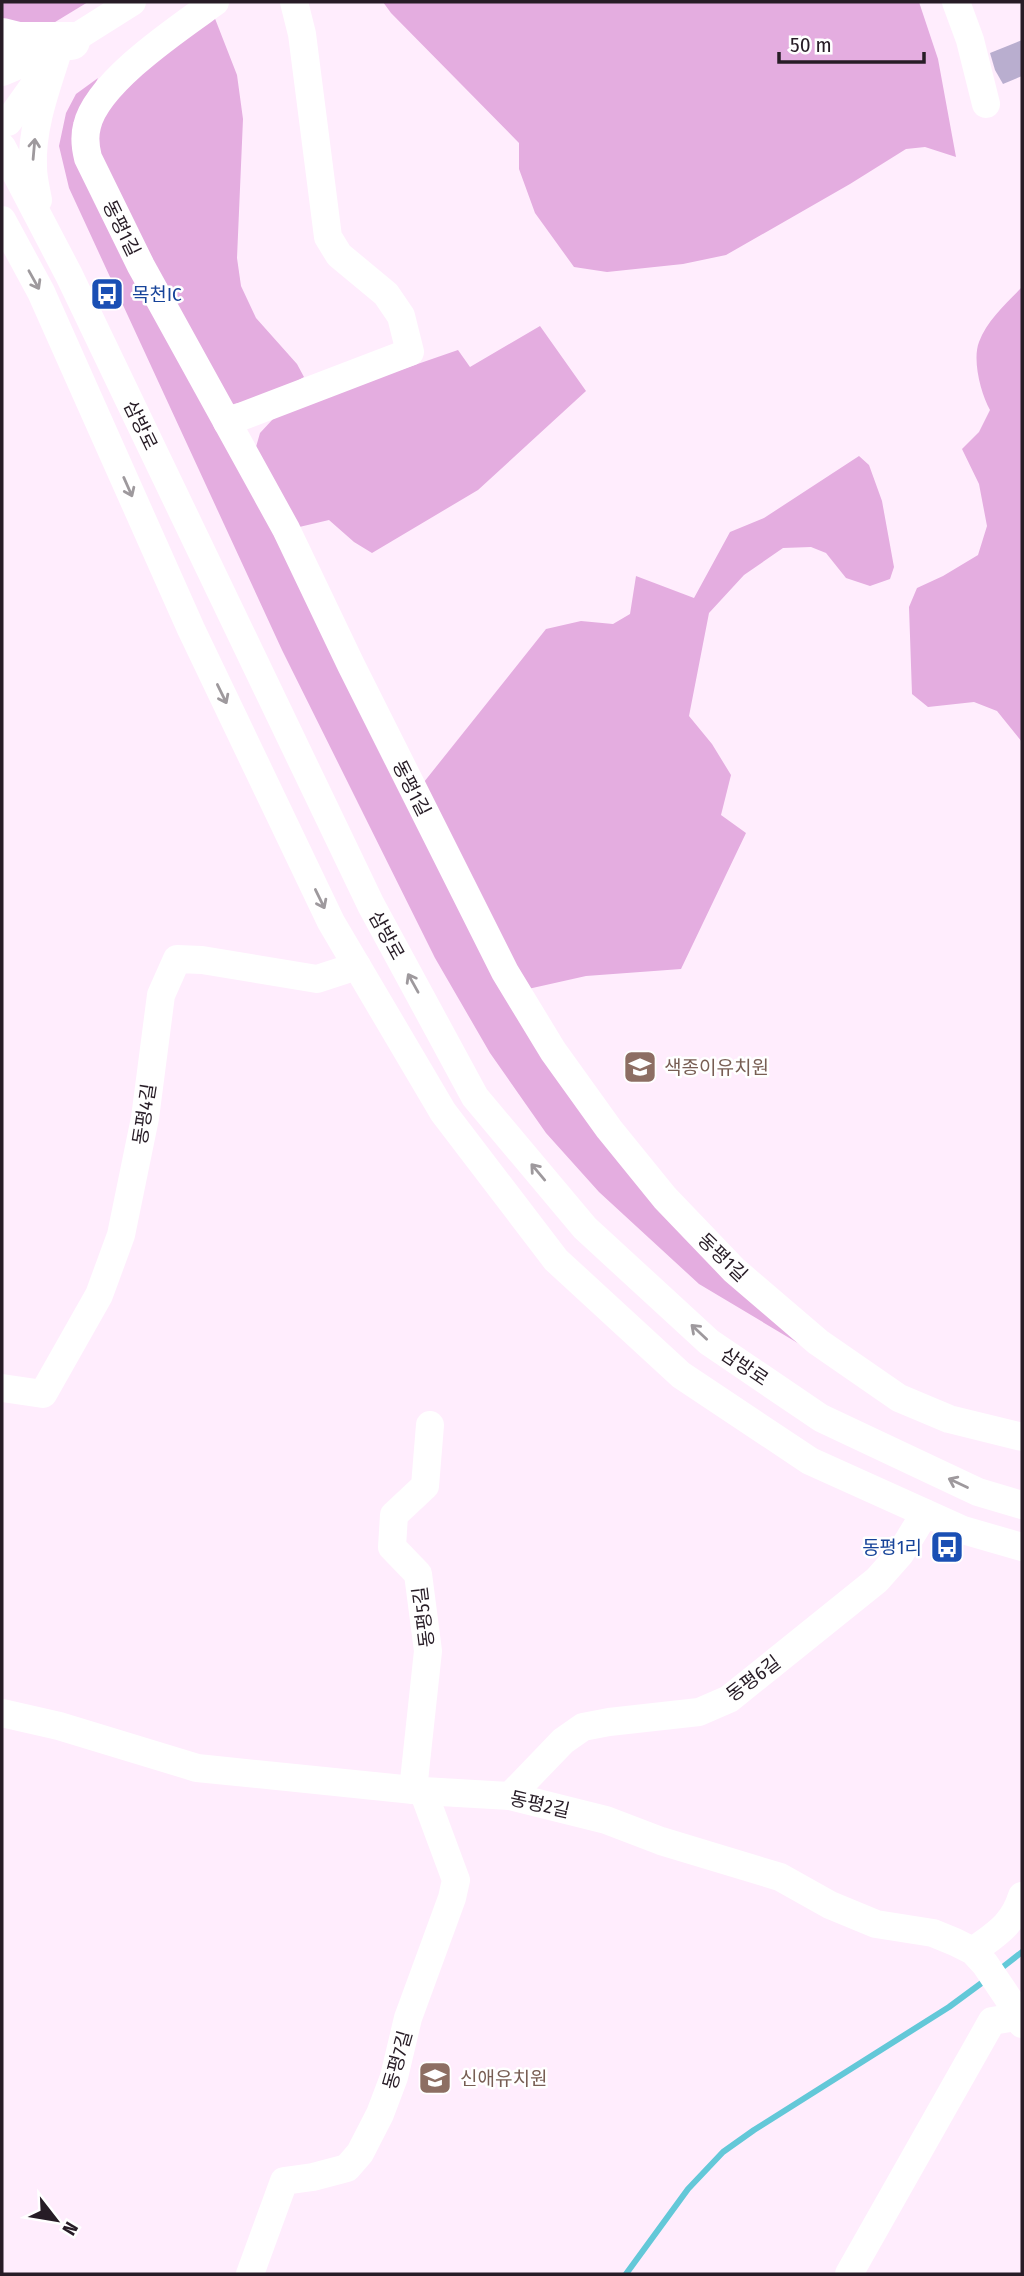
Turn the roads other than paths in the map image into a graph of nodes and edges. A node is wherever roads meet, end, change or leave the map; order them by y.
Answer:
1 (132, 2) edge
2 (215, 2) edge
3 (294, 2) edge
4 (956, 2) edge
5 (2, 37) edge
6 (65, 44) junction
7 (2, 72) edge
8 (2, 92) edge
9 (986, 104) dead end
10 (4, 135) edge
11 (40, 217) junction
12 (6, 233) edge
13 (227, 422) junction
14 (357, 966) junction
15 (2, 1388) edge
16 (430, 1425) dead end
17 (1022, 1437) edge
18 (1022, 1505) edge
19 (925, 1513) junction
20 (1022, 1547) edge
21 (2, 1713) edge
22 (418, 1791) junction
23 (510, 1796) junction
24 (1022, 1896) edge
25 (979, 1958) junction
26 (1017, 2015) edge
27 (250, 2274) edge
28 (849, 2274) edge

1 - 6 street
2 - 13 street, 동평1길
3 - 13 street
4 - 9 street
5 - 6 highway
6 - 7 street
6 - 10 street
11 -> 6 street
8 - 10 street, 삼방로
10 - 11 street, 삼방로
18 -> 11 street, 삼방로
12 -> 14 street, 삼방로
13 - 17 street, 동평1길
14 - 15 street, 동평4길
14 - 19 street, 삼방로
16 - 22 street, 동평5길
19 - 20 street, 삼방로
19 - 23 street, 동평6길
21 - 22 street, 동평2길
22 - 23 street, 동평2길
22 - 27 street, 동평7길
23 - 25 street, 동평2길
24 - 25 street
25 - 26 street
26 - 28 street

